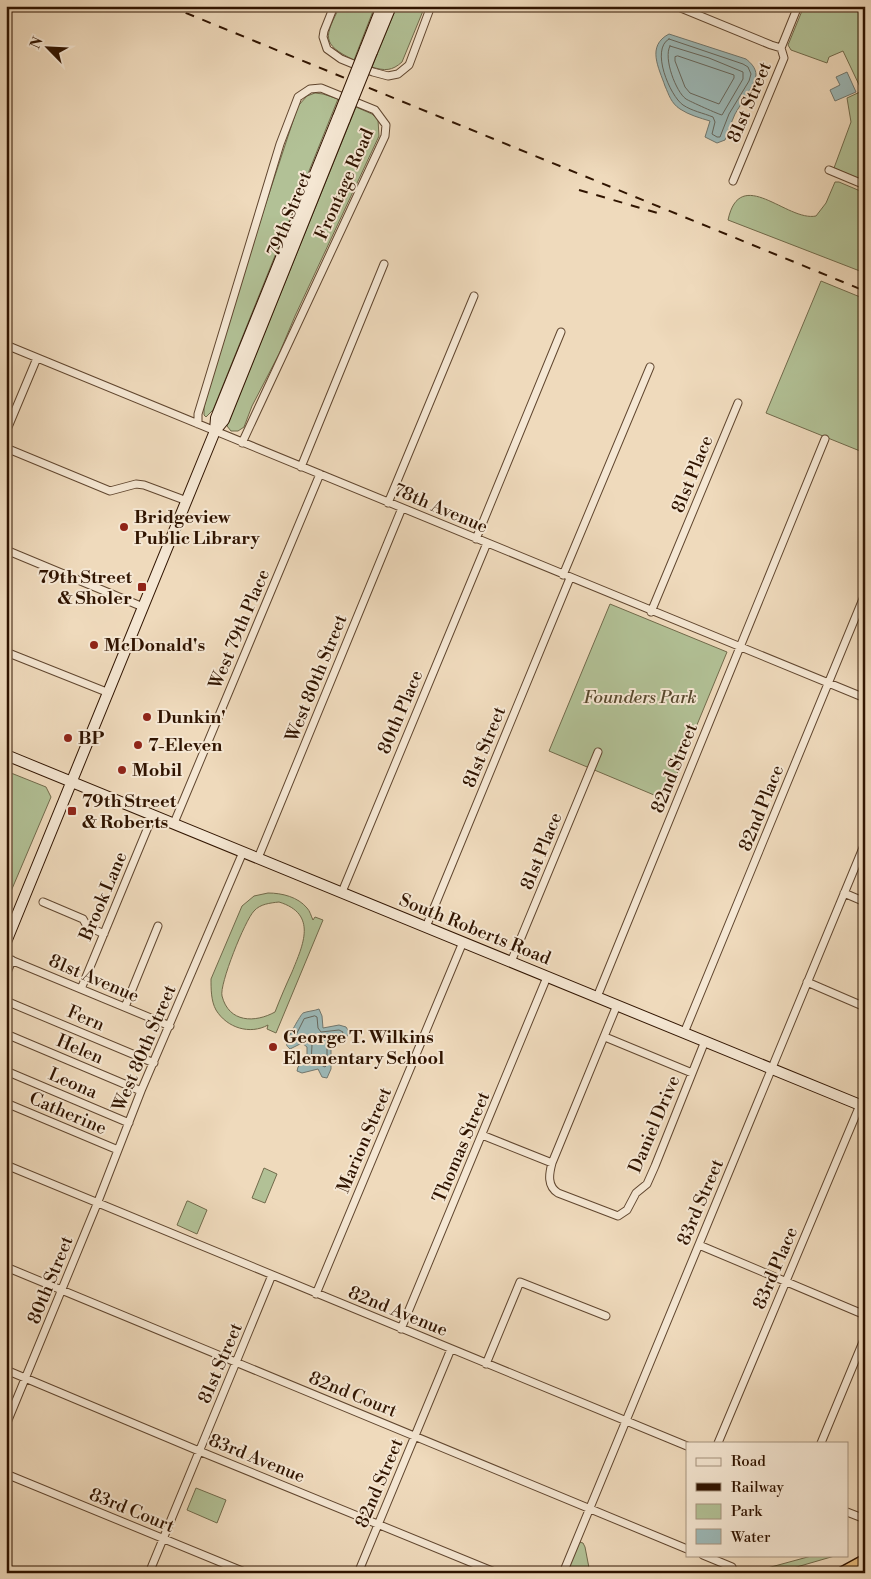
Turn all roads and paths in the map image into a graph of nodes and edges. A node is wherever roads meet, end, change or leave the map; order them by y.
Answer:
1 (334, 6) edge
2 (382, 6) edge
3 (391, 6) edge
4 (431, 6) edge
5 (676, 6) edge
6 (798, 6) edge
7 (781, 48) junction
8 (368, 50) junction
9 (829, 170) dead end
10 (733, 181) dead end
11 (865, 185) edge
12 (384, 264) dead end
13 (474, 296) dead end
14 (561, 332) dead end
15 (6, 345) edge
16 (37, 358) junction
17 (650, 367) dead end
18 (738, 402) dead end
19 (198, 424) junction
20 (215, 431) junction
21 (6, 432) edge
22 (825, 439) dead end
23 (242, 443) junction
24 (6, 448) edge
25 (301, 466) junction
26 (320, 474) junction
27 (187, 501) junction
28 (388, 503) junction
29 (402, 508) junction
30 (476, 539) junction
31 (487, 544) junction
32 (6, 550) edge
33 (567, 577) junction
34 (865, 594) edge
35 (144, 607) junction
36 (651, 612) junction
37 (740, 647) junction
38 (6, 652) edge
39 (828, 683) junction
40 (109, 693) junction
41 (865, 698) edge
42 (598, 752) dead end
43 (6, 755) edge
44 (73, 782) junction
45 (153, 815) junction
46 (174, 823) junction
47 (865, 843) edge
48 (243, 852) junction
49 (258, 858) junction
50 (342, 892) junction
51 (844, 893) junction
52 (43, 902) dead end
53 (865, 902) edge
54 (158, 926) dead end
55 (426, 927) junction
56 (104, 934) junction
57 (6, 942) edge
58 (463, 942) junction
59 (9, 959) edge
60 (511, 962) junction
61 (6, 975) edge
62 (547, 977) junction
63 (807, 982) junction
64 (81, 989) junction
65 (596, 997) junction
66 (6, 1001) edge
67 (618, 1006) junction
68 (865, 1006) edge
69 (125, 1007) junction
70 (170, 1026) junction
71 (684, 1032) junction
72 (6, 1034) edge
73 (605, 1037) junction
74 (705, 1041) junction
75 (154, 1063) junction
76 (772, 1069) junction
77 (6, 1071) edge
78 (692, 1073) junction
79 (141, 1091) junction
80 (6, 1103) edge
81 (862, 1106) edge
82 (129, 1123) junction
83 (482, 1135) junction
84 (118, 1150) junction
85 (552, 1163) junction
86 (6, 1165) edge
87 (109, 1174) joint
88 (97, 1204) junction
89 (699, 1245) junction
90 (6, 1267) edge
91 (272, 1276) junction
92 (785, 1282) junction
93 (61, 1291) junction
94 (316, 1294) junction
95 (865, 1315) edge
96 (606, 1316) dead end
97 (401, 1329) junction
98 (865, 1338) edge
99 (451, 1349) junction
100 (237, 1362) junction
101 (486, 1364) junction
102 (6, 1370) edge
103 (26, 1378) junction
104 (626, 1421) junction
105 (6, 1425) edge
106 (415, 1436) junction
107 (718, 1442) edge
108 (820, 1442) edge
109 (686, 1446) edge
110 (199, 1451) junction
111 (6, 1474) edge
112 (590, 1508) junction
113 (848, 1512) edge
114 (865, 1519) edge
115 (378, 1524) junction
116 (163, 1539) junction
117 (686, 1549) edge
118 (705, 1556) edge
119 (865, 1561) edge
120 (732, 1568) dead end
121 (149, 1573) edge
122 (247, 1573) edge
123 (358, 1573) edge
124 (497, 1573) edge
125 (563, 1573) edge
126 (843, 1573) edge

1 - 4 street
2 - 8 main road, 79th Street
3 - 8 main road, 79th Street
5 - 7 street
6 - 7 street, 81st Street
7 - 10 street, 81st Street
8 - 20 main road, 79th Street, bridge
9 - 11 street
12 - 25 street
13 - 28 street
14 - 30 street
15 - 16 street, 78th Avenue
16 - 19 street, 78th Avenue
16 - 21 street
17 - 33 street, 81st Street
18 - 36 street, 81st Place
19 - 20 street, 78th Avenue
19 - 23 street, Frontage Road
20 - 23 street, 78th Avenue
20 - 27 main road, 79th Street
22 - 37 street, 82nd Street
23 - 25 street, 78th Avenue
24 - 27 street
25 - 26 street, 78th Avenue
26 - 28 street, 78th Avenue
26 - 46 street, West 79th Place
27 - 35 main road, 79th Street
28 - 29 street, 78th Avenue
29 - 30 street, 78th Avenue
29 - 49 street, West 80th Street
30 - 31 street, 78th Avenue
31 - 33 street, 78th Avenue
31 - 50 street, 80th Place
32 - 35 street
33 - 36 street, 78th Avenue
33 - 55 street, 81st Street
34 - 39 street, 82nd Place
35 - 40 main road, 79th Street
36 - 37 street, 78th Avenue
37 - 39 street, 78th Avenue
37 - 65 street, 82nd Street
38 - 40 street
39 - 41 street, 78th Avenue
39 - 71 street, 82nd Place
40 - 44 main road, 79th Street
42 - 60 street, 81st Place
43 - 44 main road, South Roberts Road
44 - 45 main road, South Roberts Road
44 - 57 main road, 79th Street
45 - 46 main road, South Roberts Road
45 - 56 street, Brook Lane
46 - 48 main road, South Roberts Road
47 - 51 street, 83rd Street
48 - 49 main road, South Roberts Road
48 - 70 street, West 80th Street
49 - 50 main road, South Roberts Road
50 - 55 main road, South Roberts Road
51 - 53 street
51 - 63 street, 83rd Street
52 - 56 street
54 - 69 street
55 - 58 main road, South Roberts Road
56 - 64 street, Brook Lane
58 - 60 main road, South Roberts Road
58 - 94 street, Marion Street
59 - 61 street
59 - 64 street, 81st Avenue
60 - 62 main road, South Roberts Road
62 - 65 main road, South Roberts Road
62 - 83 street, Thomas Street
63 - 68 street
63 - 76 street, 83rd Street
64 - 69 street, 81st Avenue
65 - 67 main road, South Roberts Road
66 - 75 street, Fern
67 - 71 main road, South Roberts Road
67 - 73 street
69 - 70 street, 81st Avenue
70 - 75 street, West 80th Street
71 - 74 main road, South Roberts Road
72 - 79 street, Helen
73 - 78 street
73 - 85 street
74 - 76 main road, South Roberts Road
74 - 78 street, Daniel Drive
75 - 79 street, West 80th Street
76 - 81 main road, South Roberts Road
76 - 89 street, 83rd Street
77 - 82 street, Leona
78 - 85 street, Daniel Drive
79 - 82 street, West 80th Street
80 - 84 street, Catherine
81 - 92 street, 83rd Place
82 - 84 street, West 80th Street
83 - 85 street
83 - 97 street, Thomas Street
84 - 87 street, West 80th Street
86 - 88 street, 82nd Avenue
87 - 88 street, 80th Street
88 - 91 street, 82nd Avenue
88 - 93 street, 80th Street
89 - 92 street
89 - 104 street, 83rd Street
90 - 93 street, 82nd Court
91 - 94 street, 82nd Avenue
91 - 100 street, 81st Street
92 - 95 street
92 - 107 street, 83rd Place
93 - 100 street, 82nd Court
93 - 103 street, 80th Street
94 - 97 street, 82nd Avenue
96 - 101 street
97 - 99 street, 82nd Avenue
98 - 108 street
99 - 101 street, 82nd Avenue
99 - 106 street, 82nd Street
100 - 106 street, 82nd Court
100 - 110 street, 81st Street
101 - 104 street, 82nd Avenue
102 - 103 street, 83rd Avenue
103 - 105 street, 80th Street
103 - 110 street, 83rd Avenue
104 - 109 street, 82nd Avenue
104 - 112 street, 83rd Street
106 - 112 street, 82nd Court
106 - 115 street, 82nd Street
110 - 115 street, 83rd Avenue
110 - 116 street, 81st Street
111 - 116 street, 83rd Court
112 - 117 street, 82nd Court
112 - 125 street, 83rd Street
113 - 114 street
115 - 123 street, 82nd Street
115 - 124 street, 83rd Avenue
116 - 121 street, 81st Street
116 - 122 street, 83rd Court
118 - 120 street
119 - 126 highway

